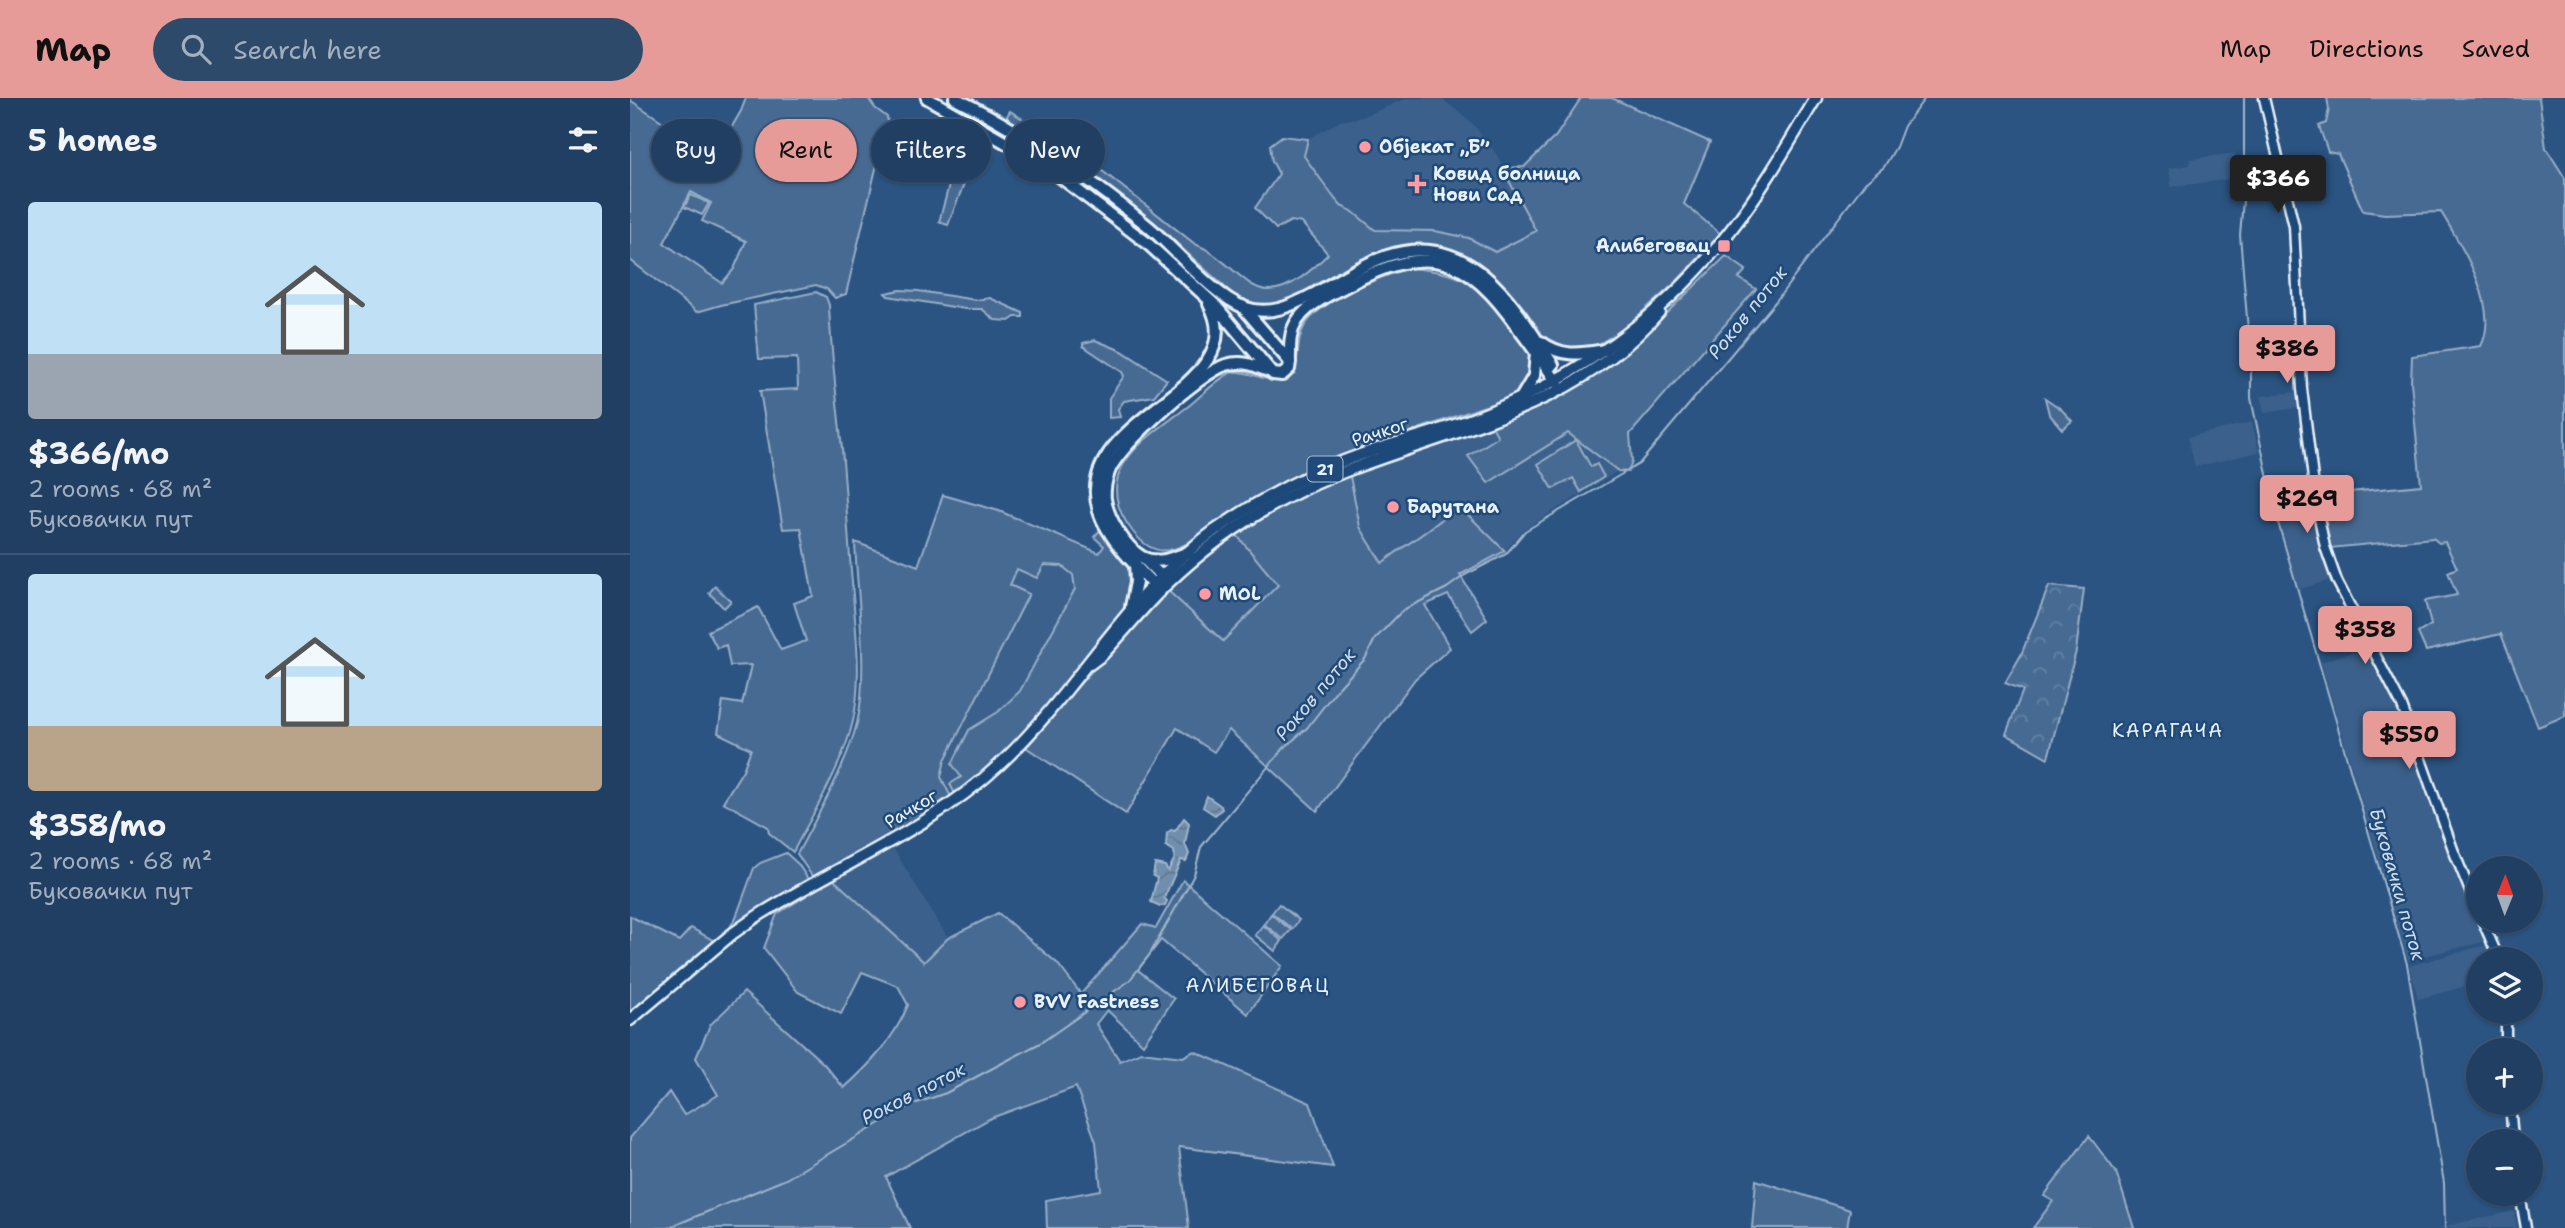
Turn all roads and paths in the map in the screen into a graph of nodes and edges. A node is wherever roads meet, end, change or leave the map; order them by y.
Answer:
1 (927, 98) edge
2 (955, 98) edge
3 (1816, 98) edge
4 (2264, 98) edge
5 (1680, 287) junction
6 (1202, 293) junction
7 (1242, 306) junction
8 (1535, 337) junction
9 (1605, 350) junction
10 (1536, 353) junction
11 (1290, 362) junction
12 (1269, 371) junction
13 (1562, 384) junction
14 (1521, 398) junction
15 (1188, 552) junction
16 (1139, 560) junction
17 (1158, 584) junction
18 (1131, 607) junction
19 (1084, 669) junction
20 (2466, 882) edge
21 (630, 1020) edge
22 (2522, 1206) edge
23 (2526, 1228) edge

1 - 6 highway
2 - 7 highway
3 - 5 main road, Рачког / 21
4 - 20 street
5 - 9 main road, Рачког / 21
5 - 13 main road, Рачког / 21
6 - 12 highway
6 - 16 highway
7 - 8 highway
7 - 11 highway
8 - 9 highway
8 - 13 highway
9 - 13 main road, Рачког / 21
10 - 11 highway
10 - 13 highway
10 - 14 highway
11 - 12 highway
12 - 16 highway
13 - 14 main road, Рачког / 21
13 - 17 main road, Рачког / 21
14 - 15 main road, Рачког / 21
15 - 16 highway
15 - 17 main road, Рачког / 21
16 - 17 highway
16 - 18 highway
17 - 18 main road, Рачког / 21
17 - 19 main road, Рачког / 21
18 - 19 main road, Рачког / 21
19 - 21 main road, Рачког / 21
22 - 23 street

